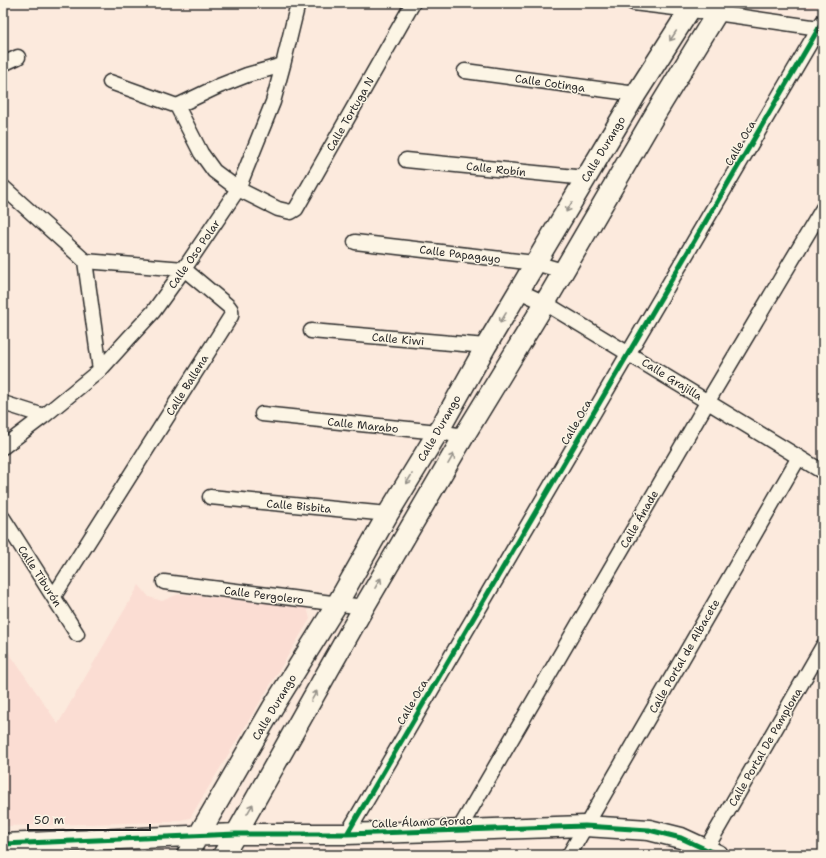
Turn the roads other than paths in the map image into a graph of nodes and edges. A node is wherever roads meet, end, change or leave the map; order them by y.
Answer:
1 (298, 3) edge
2 (413, 3) edge
3 (633, 3) edge
4 (692, 6) edge
5 (719, 8) edge
6 (821, 25) edge
7 (18, 57) dead end
8 (3, 64) edge
9 (284, 65) junction
10 (465, 71) dead end
11 (110, 82) dead end
12 (636, 94) junction
13 (177, 106) junction
14 (406, 160) dead end
15 (586, 178) junction
16 (3, 187) edge
17 (238, 189) junction
18 (823, 208) edge
19 (355, 242) dead end
20 (85, 262) junction
21 (535, 263) junction
22 (184, 269) junction
23 (563, 272) junction
24 (519, 291) junction
25 (545, 303) junction
26 (311, 331) dead end
27 (486, 346) junction
28 (628, 352) junction
29 (100, 370) junction
30 (708, 401) junction
31 (3, 403) edge
32 (262, 414) dead end
33 (44, 416) junction
34 (438, 432) junction
35 (464, 436) junction
36 (3, 447) edge
37 (799, 457) junction
38 (823, 472) edge
39 (210, 497) dead end
40 (388, 514) junction
41 (3, 518) edge
42 (164, 582) dead end
43 (54, 596) junction
44 (337, 604) junction
45 (364, 607) junction
46 (76, 634) dead end
47 (823, 646) edge
48 (585, 826) junction
49 (458, 831) junction
50 (236, 834) junction
51 (347, 834) junction
52 (198, 837) junction
53 (3, 844) edge
54 (712, 852) edge
55 (187, 855) edge
56 (223, 855) edge
57 (569, 855) edge

1 - 9 street, Calle Oso Polar
2 - 17 street, Calle Tortuga N
3 - 4 street
4 - 5 street
4 -> 12 main road, Calle Durango
5 - 6 street
5 - 23 main road
6 - 28 street, Calle Oca
7 - 8 street
9 - 13 street
9 - 17 street, Calle Oso Polar
10 - 12 street, Calle Cotinga
11 - 13 street
12 - 15 main road, Calle Durango
13 - 17 street
14 - 15 street, Calle Robín
15 -> 21 main road, Calle Durango
16 - 20 street
17 - 22 street, Calle Oso Polar
18 - 30 street, Calle Ánade
19 - 21 street, Calle Papagayo
20 - 22 street
20 - 29 street
21 - 23 street, Calle Papagayo
21 - 24 main road, Calle Durango
22 - 29 street, Calle Oso Polar
22 - 43 street, Calle Ballena
23 - 25 main road
24 - 25 street, Calle Grajilla
24 -> 27 main road, Calle Durango
25 - 28 street, Calle Grajilla
25 - 35 main road
26 - 27 street, Calle Kiwi
27 - 34 main road, Calle Durango
28 - 30 street, Calle Grajilla
28 - 51 street, Calle Oca
29 - 33 street, Calle Oso Polar
30 - 37 street, Calle Grajilla
30 - 49 street, Calle Ánade
31 - 33 street
32 - 34 street, Calle Marabo
33 - 36 street, Calle Oso Polar
34 - 35 street, Calle Marabo
34 -> 40 main road, Calle Durango
45 -> 35 main road
37 - 38 street, Calle Grajilla
37 - 48 street, Calle Portal de Albacete
39 - 40 street, Calle Bisbita
40 - 44 main road, Calle Durango
41 - 43 street, Calle Tiburón
42 - 44 street, Calle Pergolero
43 - 46 street, Calle Tiburón
44 - 45 street, Calle Pergolero
44 - 52 main road, Calle Durango
50 -> 45 main road
47 - 54 street, Calle Portal De Pamplona
48 - 49 main road, Calle Álamo Gordo
48 - 54 main road, Calle Álamo Gordo
48 - 57 street, Calle Portal de Albacete
49 - 51 main road, Calle Álamo Gordo
50 - 51 main road, Calle Álamo Gordo
50 - 52 main road, Calle Álamo Gordo
50 - 56 main road
52 - 53 main road, Calle Álamo Gordo
52 - 55 main road, Calle Durango

